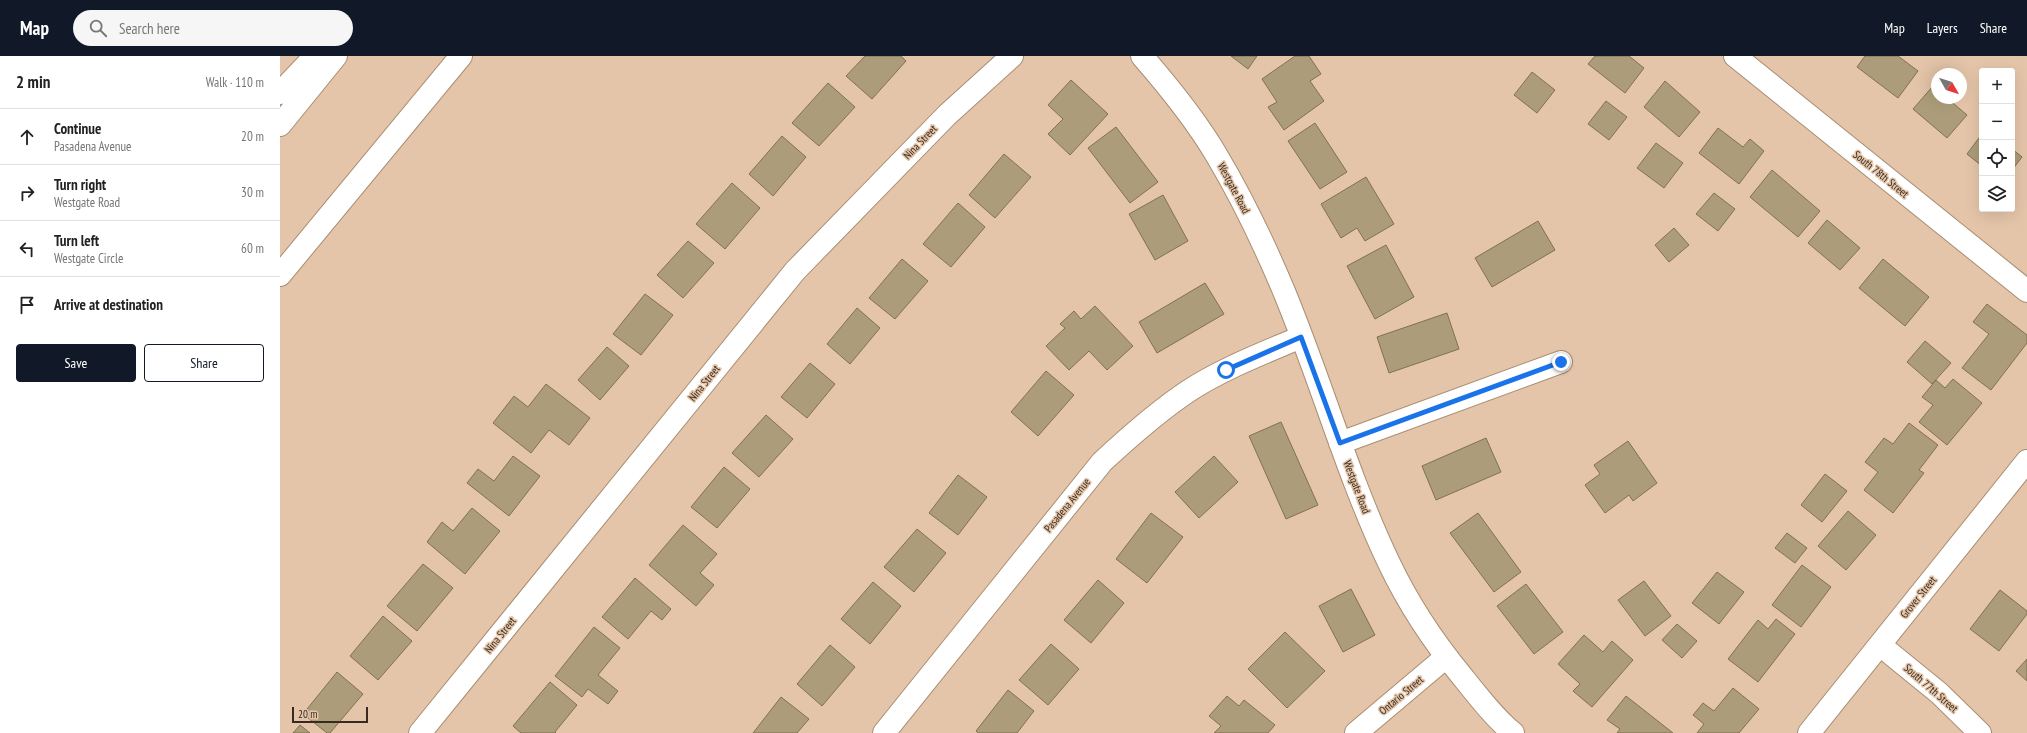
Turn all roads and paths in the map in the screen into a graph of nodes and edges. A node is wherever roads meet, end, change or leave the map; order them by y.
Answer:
1 (315, 56) edge
2 (336, 56) edge
3 (461, 56) edge
4 (1012, 56) edge
5 (1142, 56) edge
6 (1735, 56) edge
7 (280, 93) edge
8 (414, 114) junction
9 (280, 125) edge
10 (280, 275) edge
11 (280, 290) edge
12 (2027, 292) edge
13 (1301, 337) junction
14 (1561, 362) dead end
15 (1340, 443) junction
16 (2027, 461) edge
17 (1880, 645) junction
18 (1446, 657) junction
19 (420, 733) edge
20 (884, 733) edge
21 (1356, 733) edge
22 (1513, 733) edge
23 (1809, 733) edge
24 (1980, 733) edge

1 - 7 main road
2 - 9 main road
3 - 8 main road
4 - 19 main road, Nina Street
5 - 13 main road, Westgate Road
6 - 12 main road, South 78th Street
8 - 10 main road
8 - 11 main road
13 - 15 main road, Westgate Road
13 - 20 main road, Pasadena Avenue
14 - 15 main road
15 - 18 main road, Westgate Road
16 - 17 main road, Grover Street
17 - 23 main road, Grover Street
17 - 24 main road, South 77th Street
18 - 21 main road, Ontario Street
18 - 22 main road, Westgate Road

